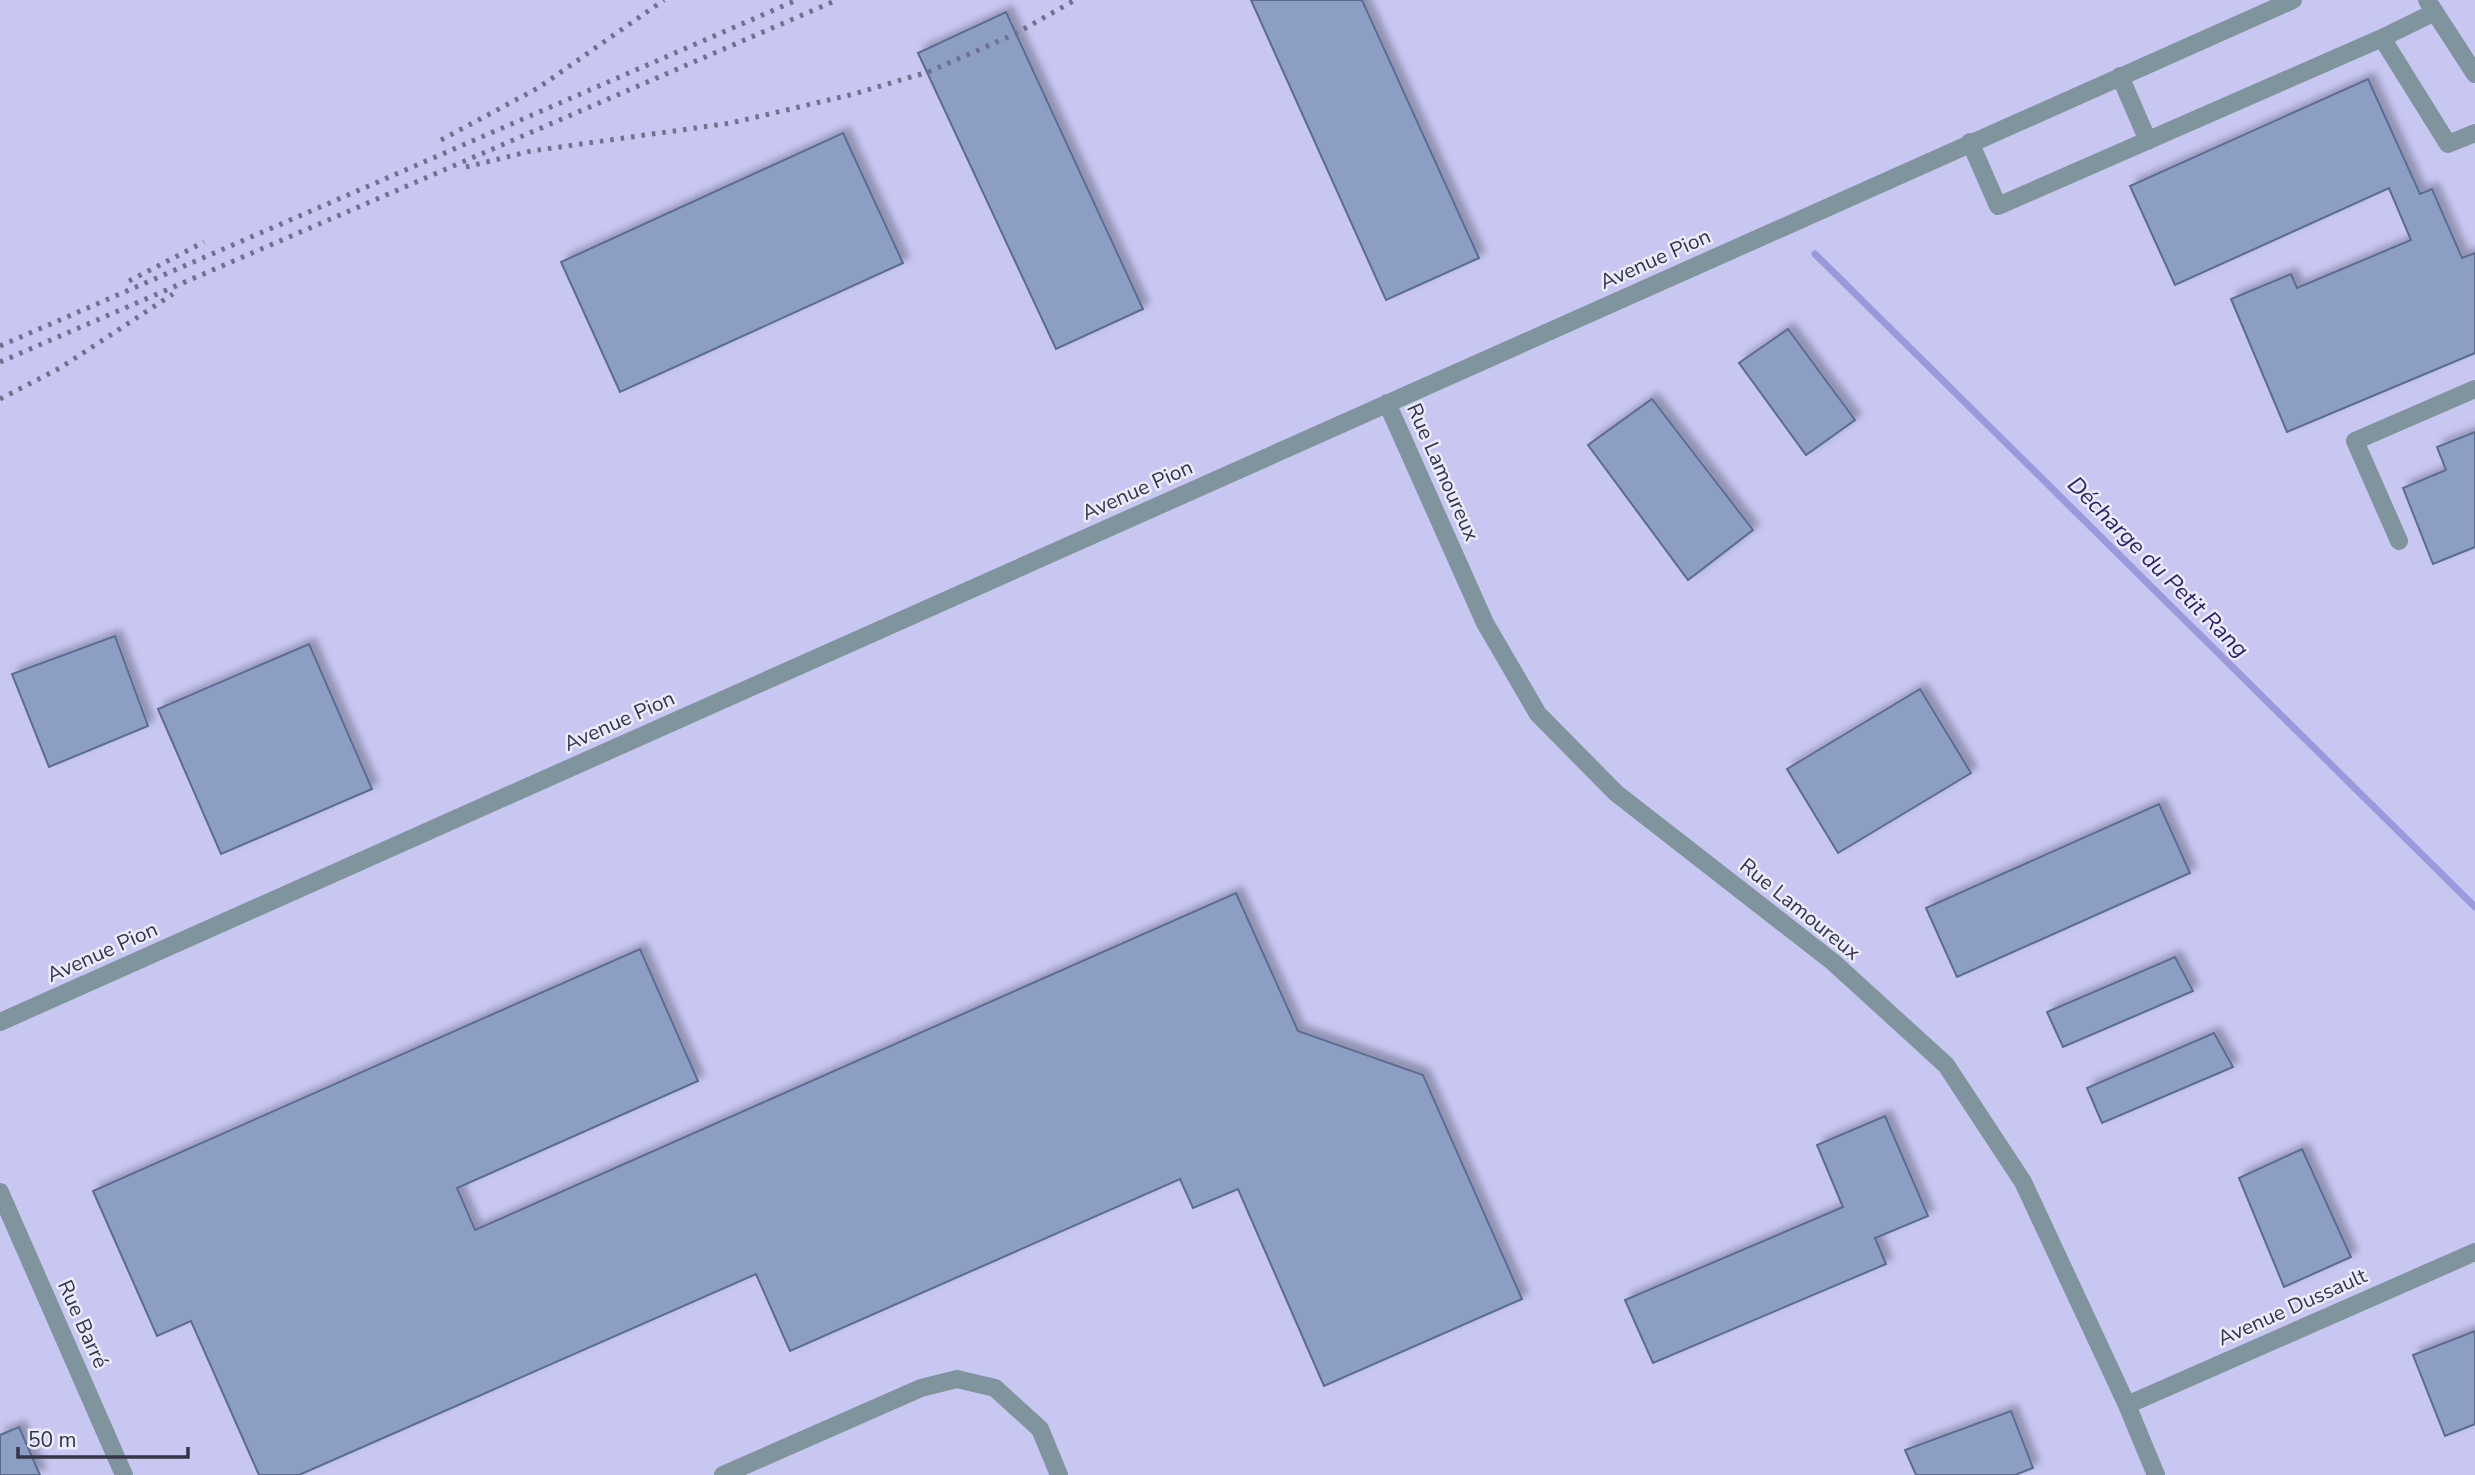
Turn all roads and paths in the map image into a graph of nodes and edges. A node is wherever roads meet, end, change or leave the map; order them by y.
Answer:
1 (2293, 0) edge
2 (2431, 6) edge
3 (2382, 38) junction
4 (2475, 74) edge
5 (2120, 76) junction
6 (2475, 133) edge
7 (2148, 141) junction
8 (1970, 142) junction
9 (2475, 388) edge
10 (1387, 403) junction
11 (2399, 541) dead end
12 (0, 1022) edge
13 (0, 1192) edge
14 (2475, 1252) edge
15 (2127, 1405) junction
16 (124, 1475) edge
17 (723, 1475) edge
18 (1059, 1475) edge
19 (2156, 1475) edge

1 - 5 street, Avenue Pion
2 - 3 street
2 - 4 street
3 - 6 street
3 - 7 street
5 - 7 street
5 - 8 street, Avenue Pion
7 - 8 street
8 - 10 street, Avenue Pion
9 - 11 street
10 - 12 street, Avenue Pion
10 - 15 street, Rue Lamoureux
13 - 16 street, Rue Barré
14 - 15 street, Avenue Dussault
15 - 19 street, Rue Lamoureux
17 - 18 street

